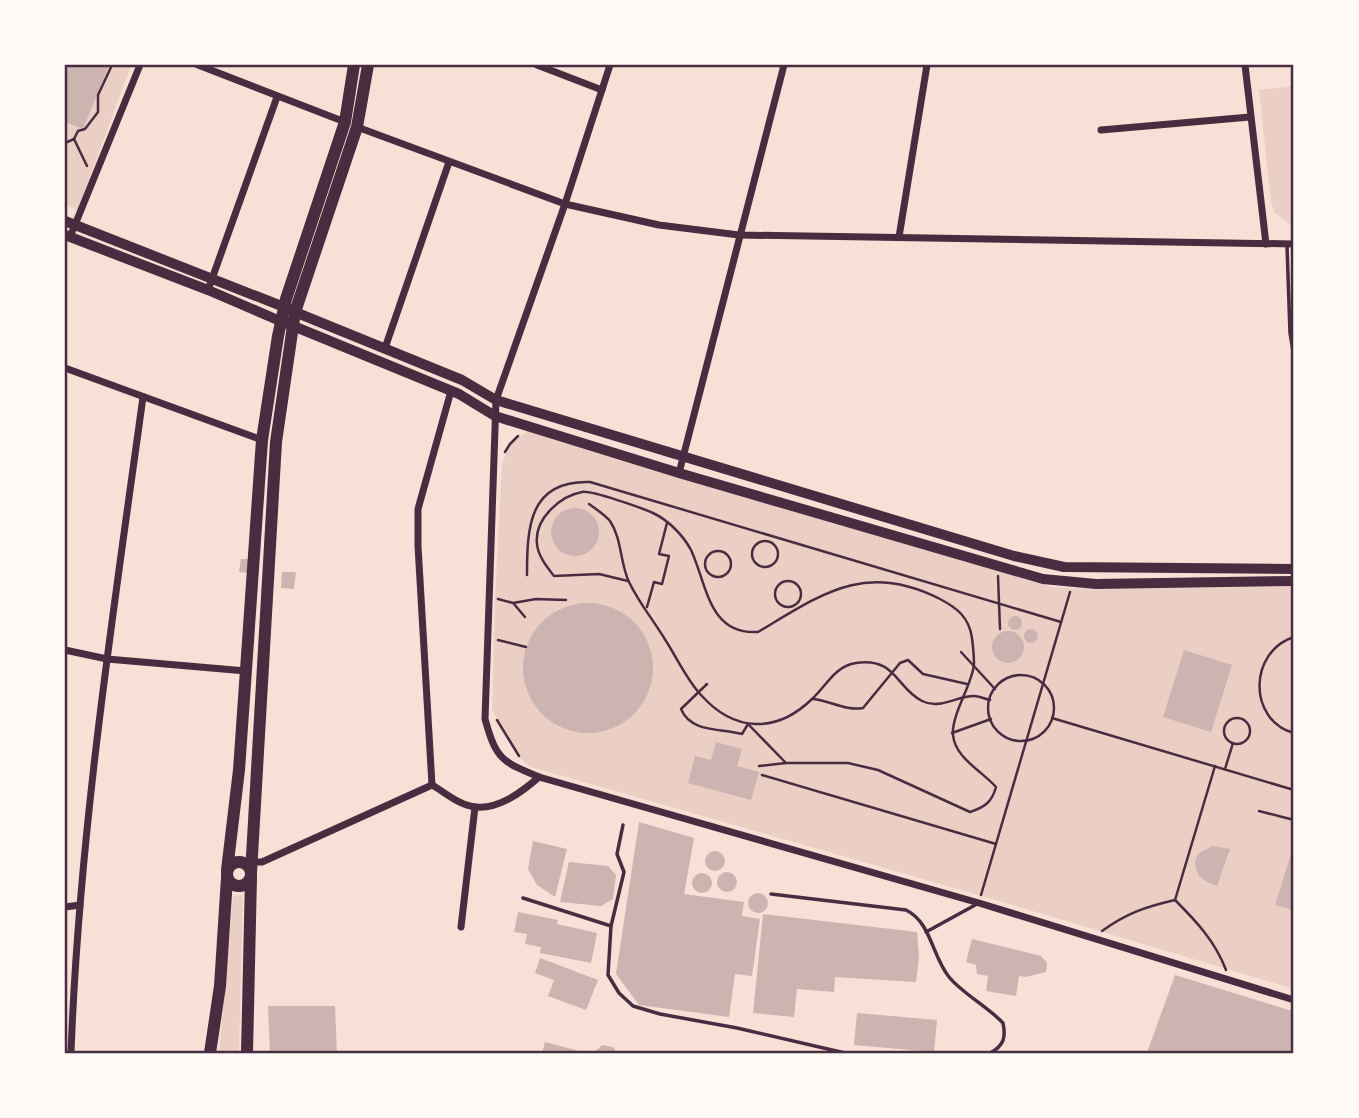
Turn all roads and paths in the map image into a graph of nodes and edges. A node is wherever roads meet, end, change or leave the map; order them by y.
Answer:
1 (112, 65) edge
2 (140, 65) edge
3 (198, 65) edge
4 (354, 65) edge
5 (368, 65) edge
6 (537, 65) edge
7 (610, 65) edge
8 (784, 65) edge
9 (927, 65) edge
10 (1245, 65) edge
11 (602, 90) junction
12 (277, 97) junction
13 (1250, 117) junction
14 (351, 124) junction
15 (1101, 130) dead end
16 (74, 139) junction
17 (65, 142) edge
18 (449, 162) junction
19 (94, 179) junction
20 (565, 204) junction
21 (65, 221) edge
22 (75, 225) junction
23 (67, 236) edge
24 (739, 236) junction
25 (900, 237) junction
26 (1266, 244) junction
27 (1291, 244) edge
28 (212, 278) junction
29 (208, 290) junction
30 (289, 310) junction
31 (286, 323) junction
32 (385, 348) junction
33 (1294, 357) edge
34 (65, 368) edge
35 (451, 390) junction
36 (143, 397) junction
37 (496, 400) junction
38 (495, 416) junction
39 (523, 434) dead end
40 (261, 440) junction
41 (504, 454) dead end
42 (684, 458) junction
43 (679, 473) junction
44 (589, 504) dead end
45 (667, 523) junction
46 (768, 535) junction
47 (766, 541) junction
48 (1294, 569) edge
49 (707, 572) junction
50 (998, 573) dead end
51 (527, 575) dead end
52 (700, 575) junction
53 (628, 581) junction
54 (1294, 581) edge
55 (1062, 588) dead end
56 (495, 598) dead end
57 (566, 600) dead end
58 (513, 603) junction
59 (999, 604) junction
60 (794, 608) junction
61 (646, 610) junction
62 (525, 617) dead end
63 (1061, 622) junction
64 (1000, 629) dead end
65 (1294, 637) edge
66 (495, 639) dead end
67 (526, 647) dead end
68 (65, 650) edge
69 (961, 652) dead end
70 (107, 659) junction
71 (974, 666) junction
72 (246, 671) junction
73 (1043, 683) junction
74 (707, 684) dead end
75 (967, 684) junction
76 (995, 689) junction
77 (813, 699) junction
78 (962, 699) junction
79 (990, 700) junction
80 (495, 717) dead end
81 (1052, 718) junction
82 (991, 719) junction
83 (748, 724) junction
84 (952, 733) junction
85 (1294, 733) edge
86 (1027, 740) junction
87 (1233, 743) junction
88 (520, 758) dead end
89 (786, 763) junction
90 (759, 766) dead end
91 (1215, 766) junction
92 (1225, 769) junction
93 (762, 775) dead end
94 (539, 777) junction
95 (432, 785) junction
96 (1294, 790) edge
97 (475, 807) junction
98 (1259, 810) dead end
99 (1294, 820) edge
100 (623, 825) dead end
101 (996, 844) junction
102 (251, 871) junction
103 (227, 874) junction
104 (771, 894) dead end
105 (523, 898) dead end
106 (1175, 900) junction
107 (979, 903) junction
108 (80, 905) junction
109 (65, 907) edge
110 (611, 926) junction
111 (461, 927) dead end
112 (926, 932) junction
113 (1112, 936) dead end
114 (1213, 965) dead end
115 (1226, 969) junction
116 (1237, 972) dead end
117 (1230, 980) junction
118 (1294, 1000) edge
119 (71, 1053) edge
120 (210, 1053) edge
121 (247, 1053) edge
122 (845, 1053) edge
123 (990, 1053) edge

1 - 16 path
2 - 19 street
3 - 12 street
4 - 14 main road
5 - 14 main road
6 - 11 street
7 - 11 street
8 - 24 street
9 - 25 street
10 - 13 street
11 - 20 street
12 - 14 street
12 - 28 street
13 - 15 street
13 - 26 street
14 - 18 street
14 - 30 main road
16 - 17 path
16 - 19 path
18 - 20 street
18 - 32 street
19 - 22 street
20 - 24 street
20 - 37 street
21 - 22 street
22 - 23 street
22 - 28 street
23 - 29 street
24 - 25 street
24 - 42 street
25 - 26 street
26 - 27 street
27 - 33 lane
28 - 29 street
28 - 30 street
29 - 31 street
30 - 31 main road
30 - 32 main road
31 - 35 main road
31 - 40 main road
31 - 102 main road
32 - 37 main road
34 - 36 street
35 - 38 main road
35 - 95 street
36 - 40 street
36 - 70 street
37 - 38 street
37 - 42 main road
38 - 43 main road
38 - 94 street
39 - 41 path
40 - 72 main road
42 - 43 street
42 - 48 main road
43 - 54 main road
44 - 53 path
45 - 52 path
45 - 53 path
45 - 61 path
46 - 47 path
46 - 51 path
46 - 59 path
47 - 47 path
49 - 49 path
49 - 52 path
50 - 59 path
52 - 60 path
53 - 61 path
55 - 63 path
56 - 58 path
57 - 58 path
58 - 62 path
59 - 63 path
59 - 64 path
60 - 60 path
60 - 71 path
61 - 83 path
63 - 73 path
65 - 85 path
66 - 67 path
68 - 70 street
69 - 71 path
70 - 72 street
70 - 108 street
71 - 75 path
71 - 76 path
72 - 103 main road
73 - 76 path
73 - 81 path
73 - 86 path
74 - 83 path
75 - 77 path
75 - 78 path
76 - 79 path
77 - 78 path
77 - 83 path
78 - 79 path
78 - 84 path
79 - 82 path
80 - 88 path
81 - 86 path
81 - 91 path
82 - 84 path
82 - 86 path
83 - 89 path
84 - 89 path
86 - 101 path
87 - 87 path
87 - 92 path
89 - 90 path
91 - 92 path
91 - 106 path
92 - 96 path
93 - 101 path
94 - 97 street
94 - 107 street
95 - 97 street
95 - 102 street
97 - 111 street
98 - 99 path
100 - 110 lane
101 - 107 path
102 - 103 main road
102 - 121 main road
103 - 120 main road
104 - 112 lane
105 - 110 lane
106 - 113 path
106 - 115 path
107 - 112 lane
107 - 117 street
108 - 109 street
108 - 119 street
110 - 122 lane
112 - 123 lane
114 - 115 path
115 - 116 path
115 - 117 path
117 - 118 street

